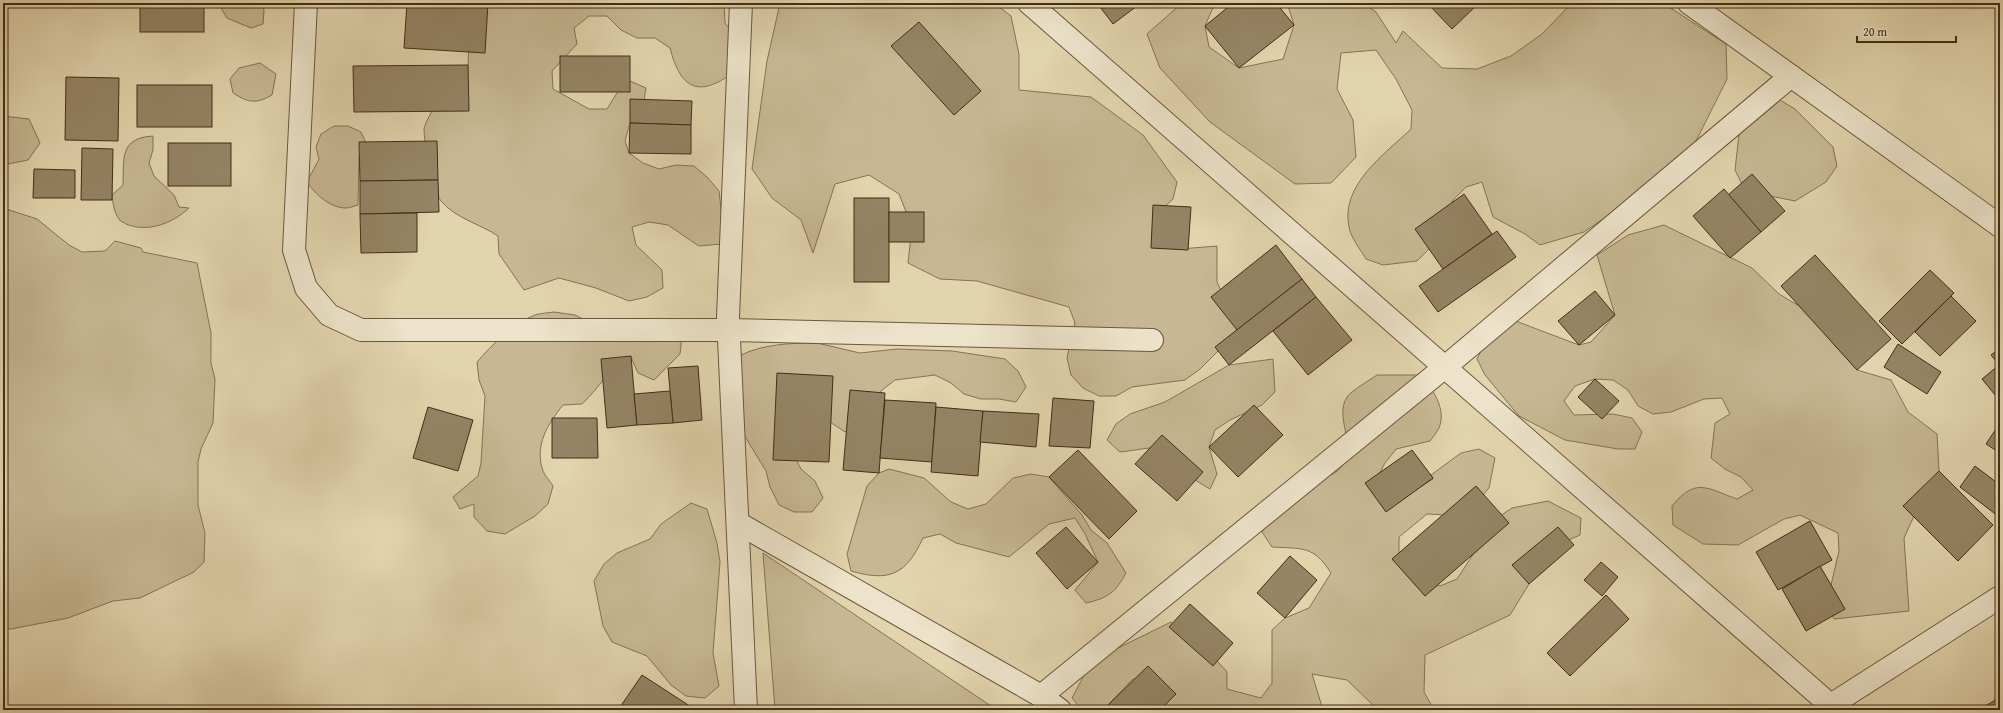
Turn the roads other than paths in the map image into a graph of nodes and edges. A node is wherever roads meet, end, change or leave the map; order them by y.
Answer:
1 (306, 3) edge
2 (741, 3) edge
3 (1029, 3) edge
4 (1689, 3) edge
5 (1791, 76) junction
6 (2000, 226) edge
7 (728, 330) junction
8 (1152, 340) dead end
9 (1445, 367) junction
10 (738, 523) junction
11 (2000, 597) edge
12 (1040, 696) junction
13 (1830, 708) edge
14 (746, 710) edge
15 (1060, 710) edge

1 - 7 street
2 - 7 street
3 - 9 street
4 - 5 street
5 - 6 street
5 - 9 street
7 - 8 street
7 - 10 street
9 - 12 street
9 - 13 street
10 - 12 street
10 - 14 street
11 - 13 street
12 - 15 street

